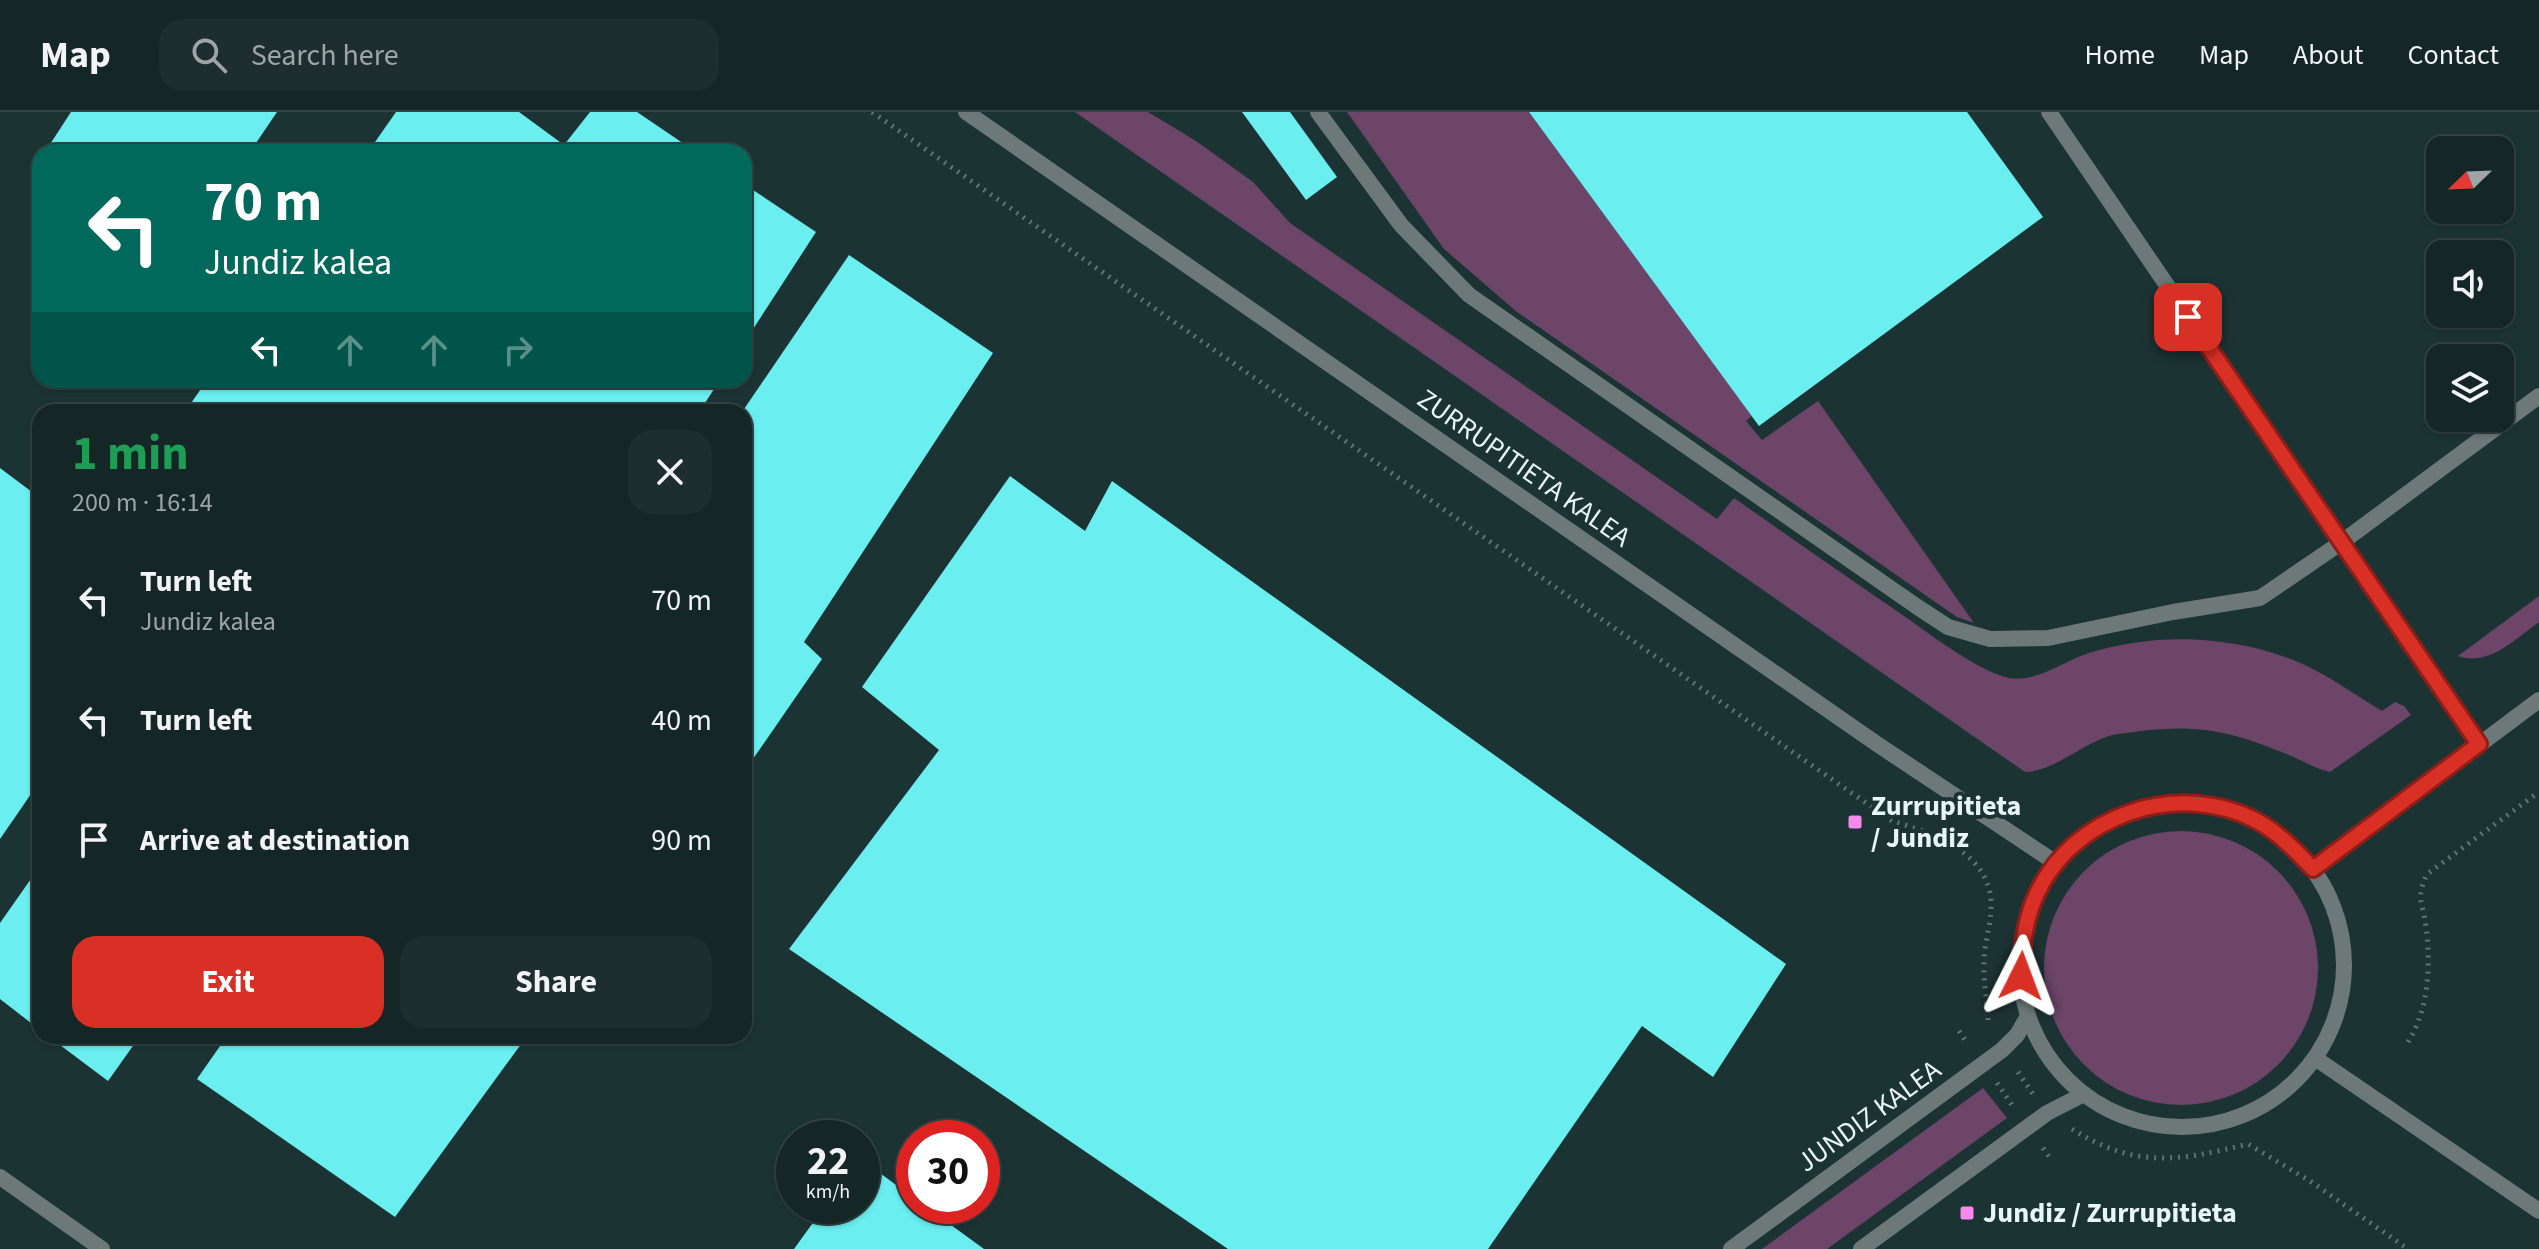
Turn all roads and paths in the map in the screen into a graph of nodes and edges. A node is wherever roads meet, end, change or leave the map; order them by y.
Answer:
1 (872, 112) edge
2 (966, 112) edge
3 (1318, 112) edge
4 (2049, 112) edge
5 (2539, 396) edge
6 (2342, 542) junction
7 (2539, 700) edge
8 (2479, 744) junction
9 (2539, 792) edge
10 (2056, 863) junction
11 (2313, 869) junction
12 (2028, 1016) junction
13 (1959, 1031) dead end
14 (2408, 1042) dead end
15 (2002, 1050) junction
16 (2315, 1058) junction
17 (1983, 1065) junction
18 (2084, 1094) junction
19 (2047, 1113) junction
20 (2028, 1128) junction
21 (2052, 1161) dead end
22 (0, 1177) edge
23 (2539, 1211) edge
24 (102, 1249) edge
25 (1731, 1249) edge
26 (1861, 1249) edge
27 (2408, 1249) edge

1 - 15 path
2 - 10 street, ZURRUPITIETA KALEA
3 - 6 street
4 - 6 street
5 - 6 street
6 - 8 street
7 - 8 street
8 - 11 street
9 - 14 path
10 - 11 street
10 - 12 street
11 - 16 street
12 - 15 street, JUNDIZ KALEA
12 - 18 street
13 - 17 path
15 - 17 street, JUNDIZ KALEA
15 - 19 path
16 - 18 street
16 - 23 street
17 - 20 path
17 - 25 street, JUNDIZ KALEA
18 - 19 street
19 - 20 street
19 - 27 path
20 - 21 path
20 - 26 street
22 - 24 street

